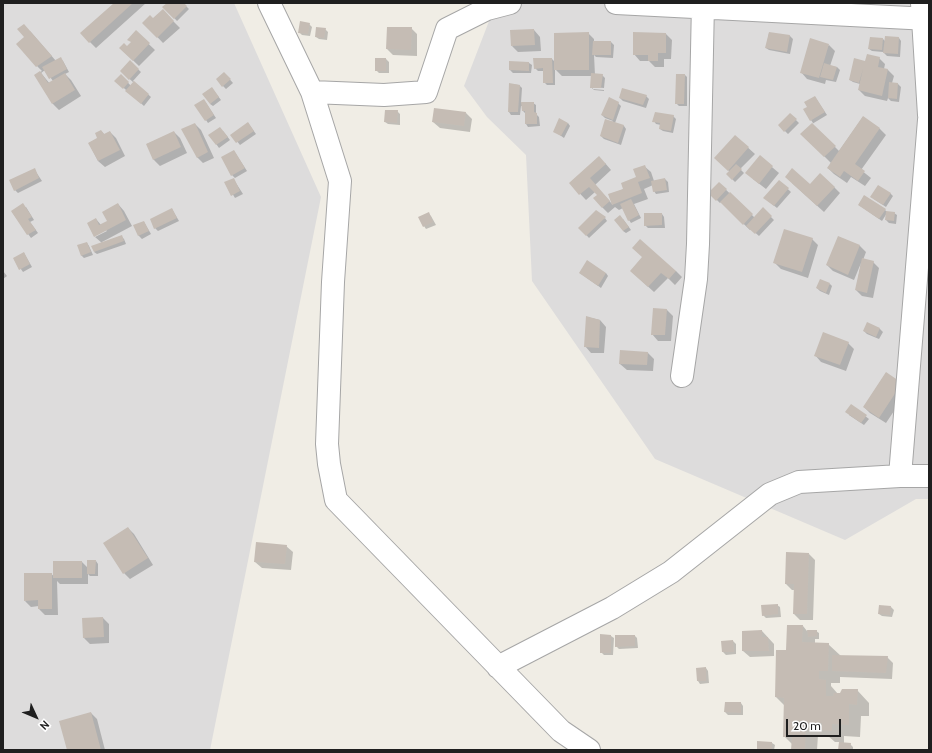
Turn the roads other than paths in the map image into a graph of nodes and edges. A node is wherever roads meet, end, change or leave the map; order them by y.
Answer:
1 (269, 3) edge
2 (510, 3) edge
3 (616, 3) edge
4 (704, 5) edge
5 (925, 14) edge
6 (312, 92) junction
7 (929, 115) edge
8 (929, 120) edge
9 (682, 376) dead end
10 (900, 476) junction
11 (929, 476) edge
12 (498, 667) junction
13 (589, 750) edge

1 - 6 street
2 - 6 street
3 - 4 street
4 - 5 street
4 - 9 street
5 - 7 street
6 - 12 street
8 - 10 street
10 - 11 street
10 - 12 street
12 - 13 street

